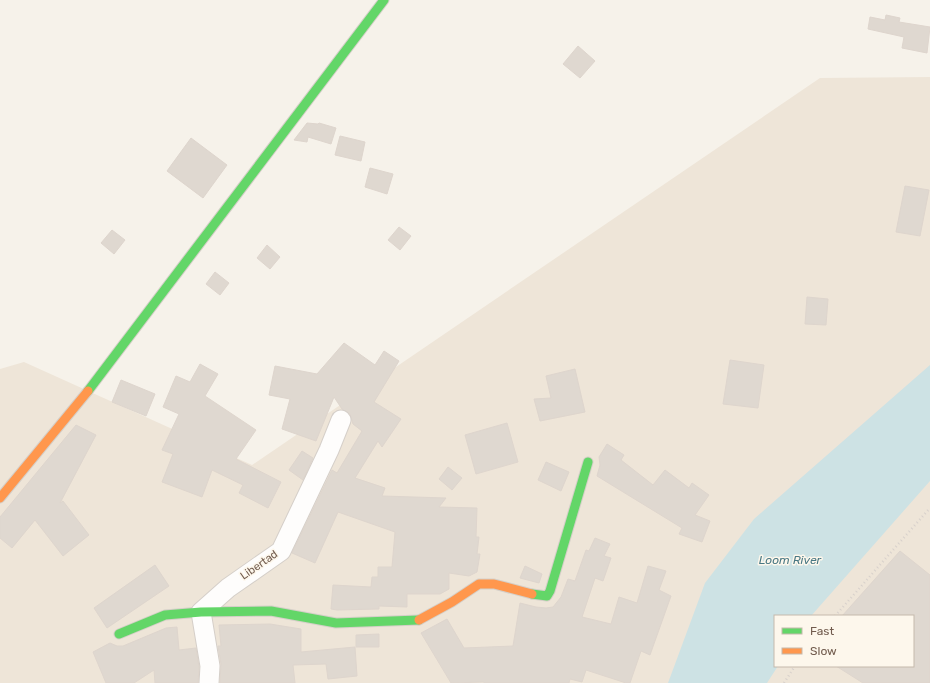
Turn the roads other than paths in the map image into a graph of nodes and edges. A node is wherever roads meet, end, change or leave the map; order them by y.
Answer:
1 (384, 0) edge
2 (341, 420) dead end
3 (588, 462) dead end
4 (0, 498) edge
5 (201, 612) junction
6 (119, 634) dead end
7 (210, 683) edge

1 - 4 street
2 - 5 street, Libertad
3 - 5 street
5 - 6 street
5 - 7 street

